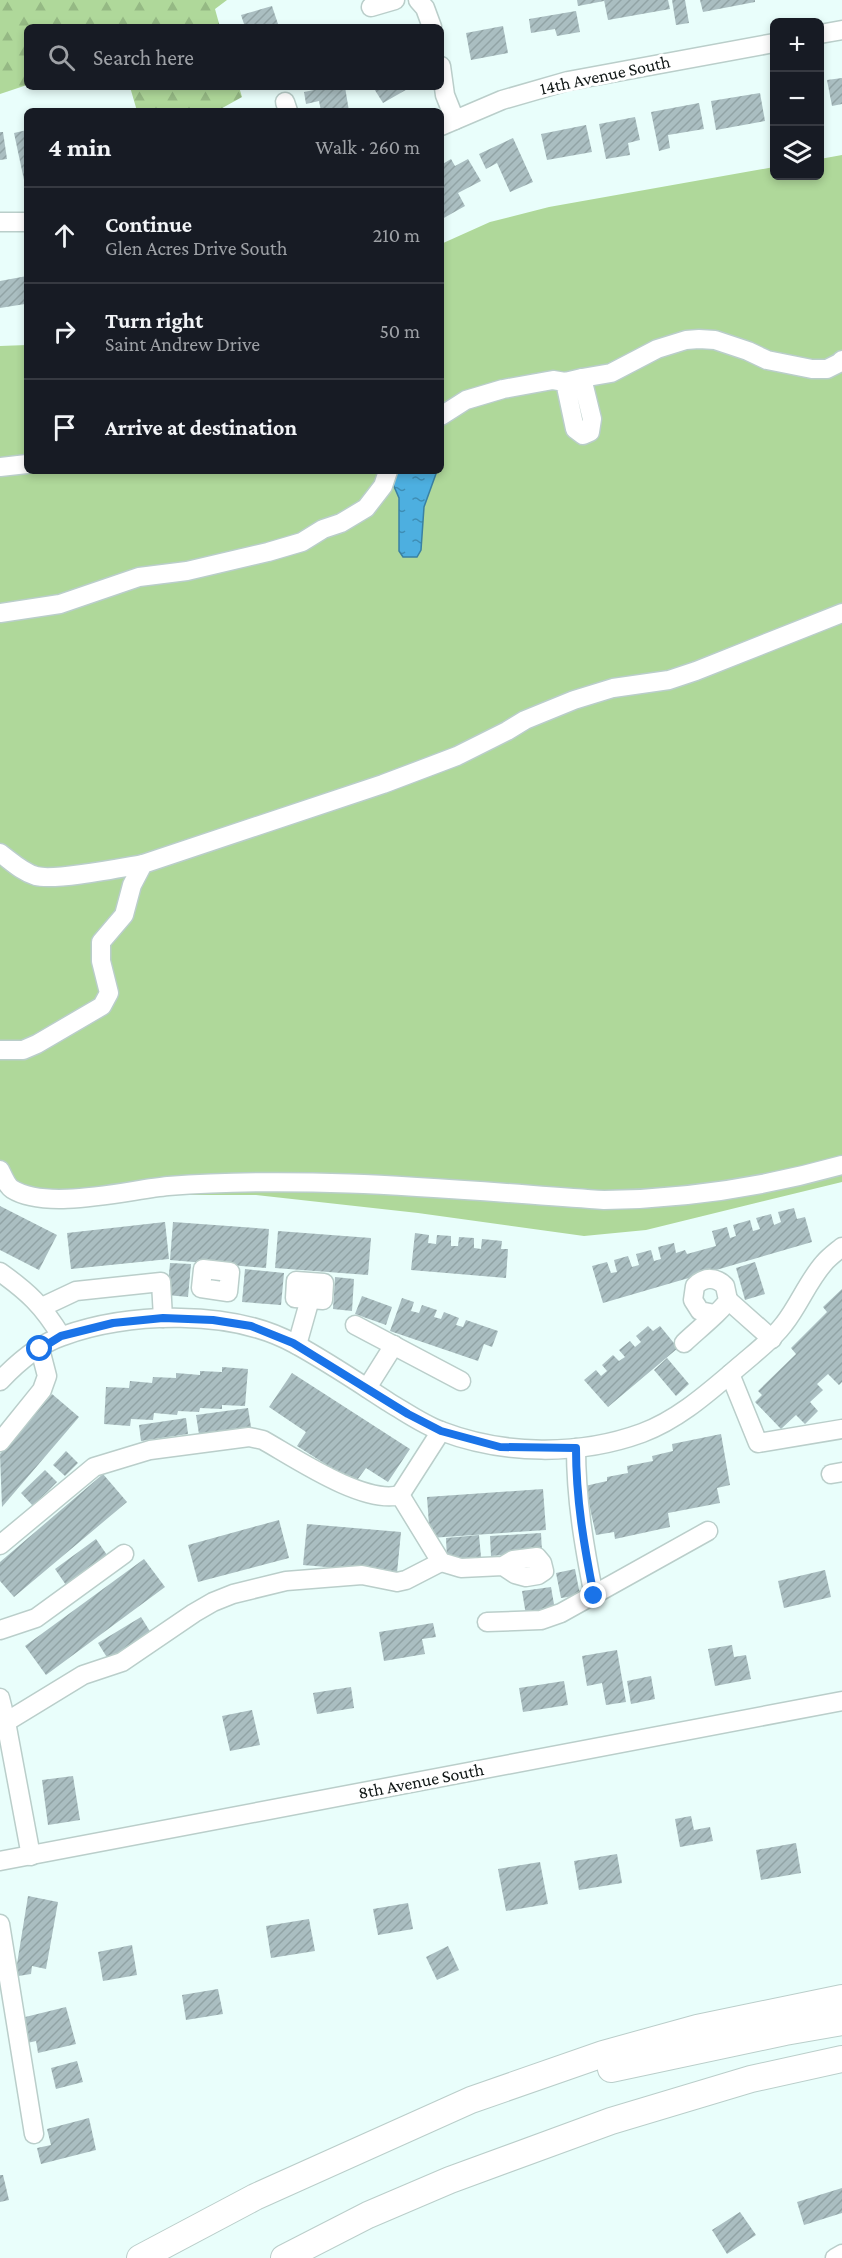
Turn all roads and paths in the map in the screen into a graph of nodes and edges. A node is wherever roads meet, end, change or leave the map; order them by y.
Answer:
1 (395, 0) edge
2 (418, 0) edge
3 (371, 8) dead end
4 (431, 24) edge
5 (842, 30) edge
6 (824, 33) edge
7 (770, 44) edge
8 (444, 88) edge
9 (448, 123) edge
10 (0, 222) edge
11 (24, 222) edge
12 (842, 360) edge
13 (444, 414) edge
14 (24, 464) edge
15 (0, 467) edge
16 (387, 474) edge
17 (0, 613) edge
18 (842, 613) edge
19 (0, 853) edge
20 (143, 864) junction
21 (0, 1050) edge
22 (842, 1165) edge
23 (0, 1170) edge
24 (842, 1247) edge
25 (0, 1272) edge
26 (217, 1290) dead end
27 (310, 1299) dead end
28 (728, 1300) junction
29 (42, 1307) junction
30 (714, 1314) junction
31 (163, 1318) junction
32 (213, 1320) junction
33 (355, 1325) dead end
34 (61, 1336) junction
35 (772, 1339) junction
36 (684, 1343) dead end
37 (297, 1345) junction
38 (394, 1345) junction
39 (40, 1349) junction
40 (730, 1374) junction
41 (0, 1381) edge
42 (461, 1381) dead end
43 (367, 1389) junction
44 (842, 1429) edge
45 (441, 1431) junction
46 (0, 1442) edge
47 (576, 1448) junction
48 (400, 1495) junction
49 (708, 1531) dead end
50 (0, 1545) edge
51 (124, 1554) dead end
52 (441, 1562) junction
53 (503, 1566) dead end
54 (594, 1596) junction
55 (487, 1622) dead end
56 (0, 1630) edge
57 (0, 1698) edge
58 (842, 1701) edge
59 (6, 1722) junction
60 (31, 1856) junction
61 (0, 1862) edge
62 (0, 1924) edge
63 (842, 1998) edge
64 (842, 2022) edge
65 (842, 2059) edge
66 (34, 2134) dead end
67 (390, 2138) junction
68 (842, 2254) edge
69 (140, 2258) edge
70 (284, 2258) edge
71 (835, 2258) edge

1 - 3 street
2 - 4 street
5 - 6 street
7 - 9 street, 14th Avenue South
8 - 9 street
10 - 11 street
12 - 13 street
14 - 15 street
16 - 17 street
18 - 20 street
19 - 20 street
20 - 21 street
22 - 23 street
24 - 35 street
25 - 29 street
26 - 32 street
27 - 37 street
28 - 30 street
28 - 30 street
28 - 35 street
29 - 31 street
29 - 34 street
30 - 36 street
31 - 32 street
31 - 34 street
32 - 37 street
33 - 38 street
34 - 39 street
35 - 40 street
37 - 43 street
38 - 42 street
38 - 43 street
39 - 41 street
39 - 46 street
40 - 44 street
40 - 47 street
43 - 45 street
45 - 47 street
45 - 48 street
47 - 54 street
48 - 50 street
48 - 52 street
49 - 54 street
51 - 56 street
52 - 53 street
52 - 59 street
54 - 55 street
57 - 59 street
58 - 60 street, 8th Avenue South
59 - 60 street
60 - 61 street, 8th Avenue South
62 - 66 street
63 - 67 highway
64 - 67 highway
65 - 70 highway
67 - 69 highway
68 - 71 street

